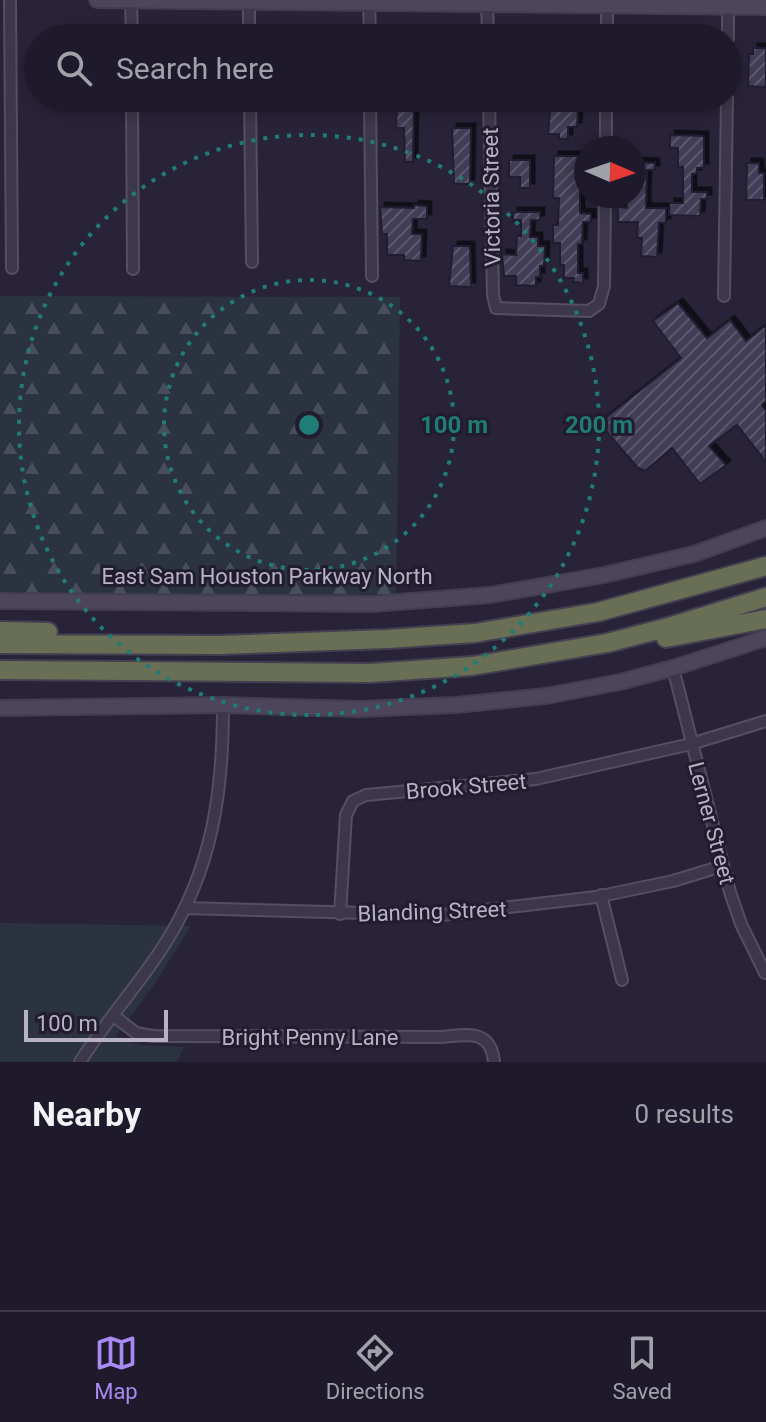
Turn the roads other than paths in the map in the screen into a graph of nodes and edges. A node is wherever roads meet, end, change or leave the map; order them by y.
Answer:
1 (10, 0) edge
2 (97, 0) edge
3 (131, 0) edge
4 (249, 1) edge
5 (487, 1) edge
6 (369, 2) edge
7 (607, 2) edge
8 (728, 3) edge
9 (766, 7) edge
10 (132, 24) edge
11 (249, 24) edge
12 (370, 24) edge
13 (488, 24) edge
14 (607, 24) edge
15 (728, 24) edge
16 (132, 112) edge
17 (250, 112) edge
18 (370, 112) edge
19 (489, 112) edge
20 (606, 112) edge
21 (727, 112) edge
22 (606, 136) edge
23 (605, 208) edge
24 (252, 262) dead end
25 (12, 268) dead end
26 (133, 269) dead end
27 (372, 276) dead end
28 (724, 296) dead end
29 (766, 528) edge
30 (766, 566) edge
31 (766, 597) edge
32 (0, 601) edge
33 (766, 619) edge
34 (0, 631) edge
35 (766, 638) edge
36 (387, 639) junction
37 (0, 644) edge
38 (544, 655) junction
39 (673, 668) junction
40 (0, 670) edge
41 (223, 705) junction
42 (0, 708) edge
43 (766, 721) edge
44 (691, 744) junction
45 (722, 866) junction
46 (601, 895) junction
47 (185, 908) junction
48 (340, 914) junction
49 (765, 973) edge
50 (622, 980) dead end
51 (114, 1016) junction
52 (80, 1062) edge
53 (494, 1062) edge

1 - 25 street
2 - 3 main road
3 - 4 main road
3 - 10 street
4 - 6 main road
4 - 11 street
5 - 6 main road
5 - 7 main road
5 - 13 street
6 - 12 street
7 - 8 main road
7 - 14 street
8 - 9 main road
8 - 15 street
16 - 26 street
17 - 24 street
18 - 27 street
19 - 23 street, Victoria Street
20 - 22 street
21 - 28 street
29 - 32 main road, East Sam Houston Parkway North
30 - 36 highway
31 - 38 highway
33 - 38 highway
34 - 36 highway
35 - 39 main road
36 - 37 highway
38 - 40 highway
39 - 41 main road
39 - 44 street, Lerner Street
41 - 42 main road
41 - 47 street
43 - 44 street
44 - 45 street, Lerner Street
44 - 48 street, Brook Street
45 - 46 street, Blanding Street
45 - 49 street, Lerner Street
46 - 48 street, Blanding Street
46 - 50 street
47 - 48 street, Blanding Street
47 - 51 street
51 - 52 street
51 - 53 street, Bright Penny Lane

